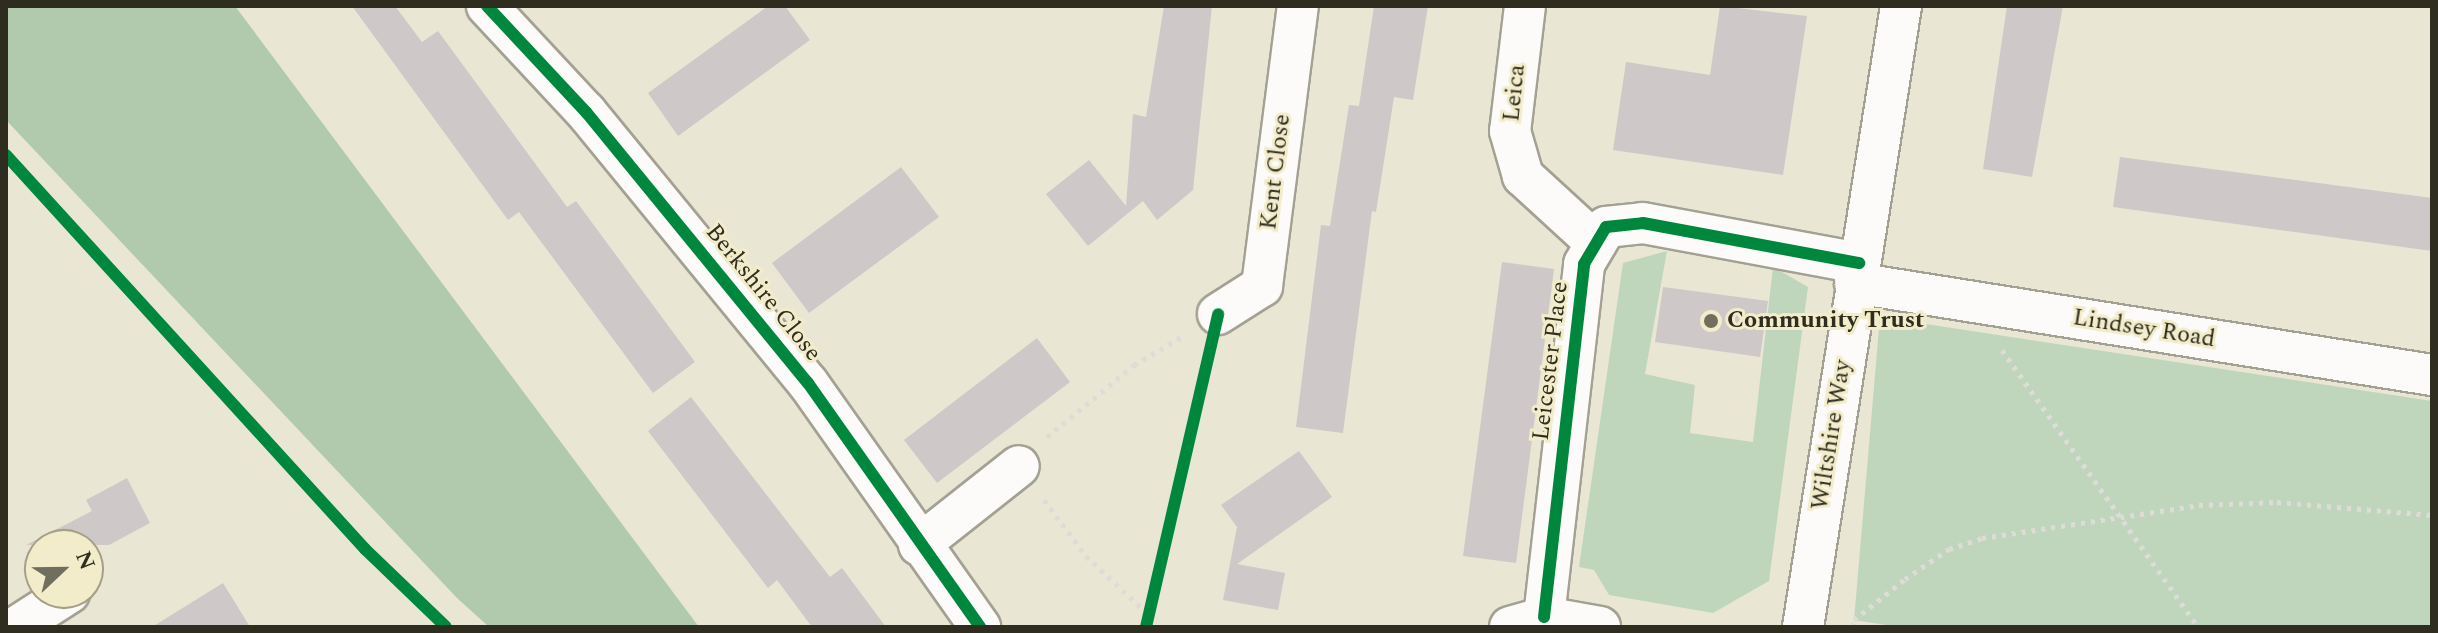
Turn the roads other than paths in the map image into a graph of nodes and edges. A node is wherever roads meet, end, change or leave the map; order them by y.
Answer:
1 (487, 6) edge
2 (1298, 6) edge
3 (1525, 6) edge
4 (1901, 6) edge
5 (1596, 243) junction
6 (1857, 273) junction
7 (1218, 314) road end
8 (2432, 375) edge
9 (1019, 466) road end
10 (919, 545) junction
11 (44, 609) edge
12 (1527, 622) edge
13 (16, 627) edge
14 (980, 627) edge
15 (1600, 627) edge
16 (1803, 627) edge

1 - 10 street, Berkshire Close
2 - 7 street, Kent Close
3 - 5 street, Leica
4 - 6 street, Wiltshire Way
5 - 6 street
5 - 12 street, Leicester Place
6 - 8 street, Lindsey Road
6 - 16 street, Wiltshire Way
9 - 10 street
10 - 14 street, Berkshire Close
11 - 13 street
12 - 15 street, Leicester Place

